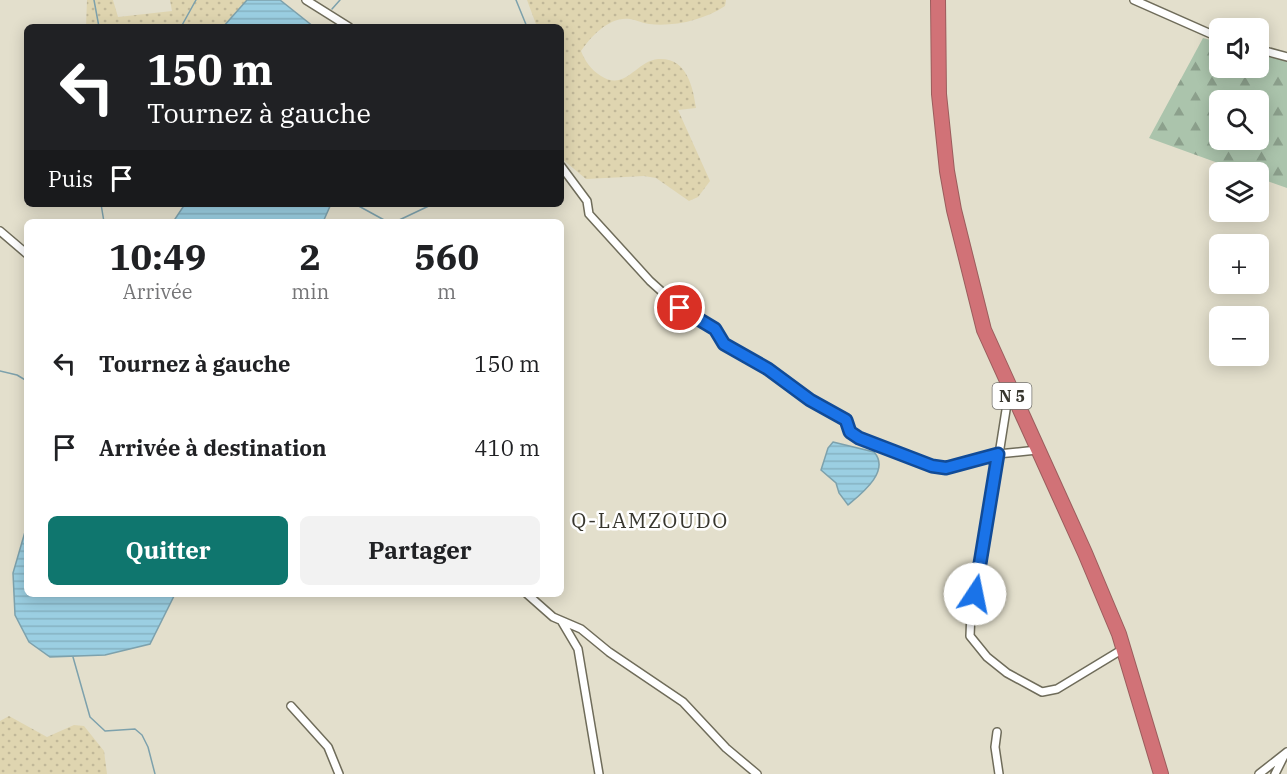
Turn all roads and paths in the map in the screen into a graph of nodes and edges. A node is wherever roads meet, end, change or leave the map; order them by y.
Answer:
1 (306, 0) edge
2 (938, 0) edge
3 (1134, 0) edge
4 (344, 24) edge
5 (1209, 33) edge
6 (1269, 52) edge
7 (1287, 57) edge
8 (564, 170) edge
9 (0, 231) edge
10 (24, 251) edge
11 (1009, 389) junction
12 (1037, 450) junction
13 (998, 454) junction
14 (531, 597) edge
15 (562, 622) junction
16 (1123, 649) junction
17 (291, 706) dead end
18 (997, 732) dead end
19 (1286, 753) edge
20 (339, 774) edge
21 (599, 774) edge
22 (757, 774) edge
23 (999, 774) edge
24 (1161, 774) edge
25 (1258, 774) edge
26 (1275, 774) edge

1 - 4 street
2 - 11 highway, N 5
3 - 5 street
6 - 7 street
8 - 13 street
9 - 10 street
11 - 12 highway, N 5
11 - 13 street
12 - 13 street
12 - 16 highway, N 5
13 - 16 street
14 - 15 street
15 - 21 street
15 - 22 street
16 - 24 highway, N 5
17 - 20 street
18 - 23 street
19 - 25 street
19 - 26 street

